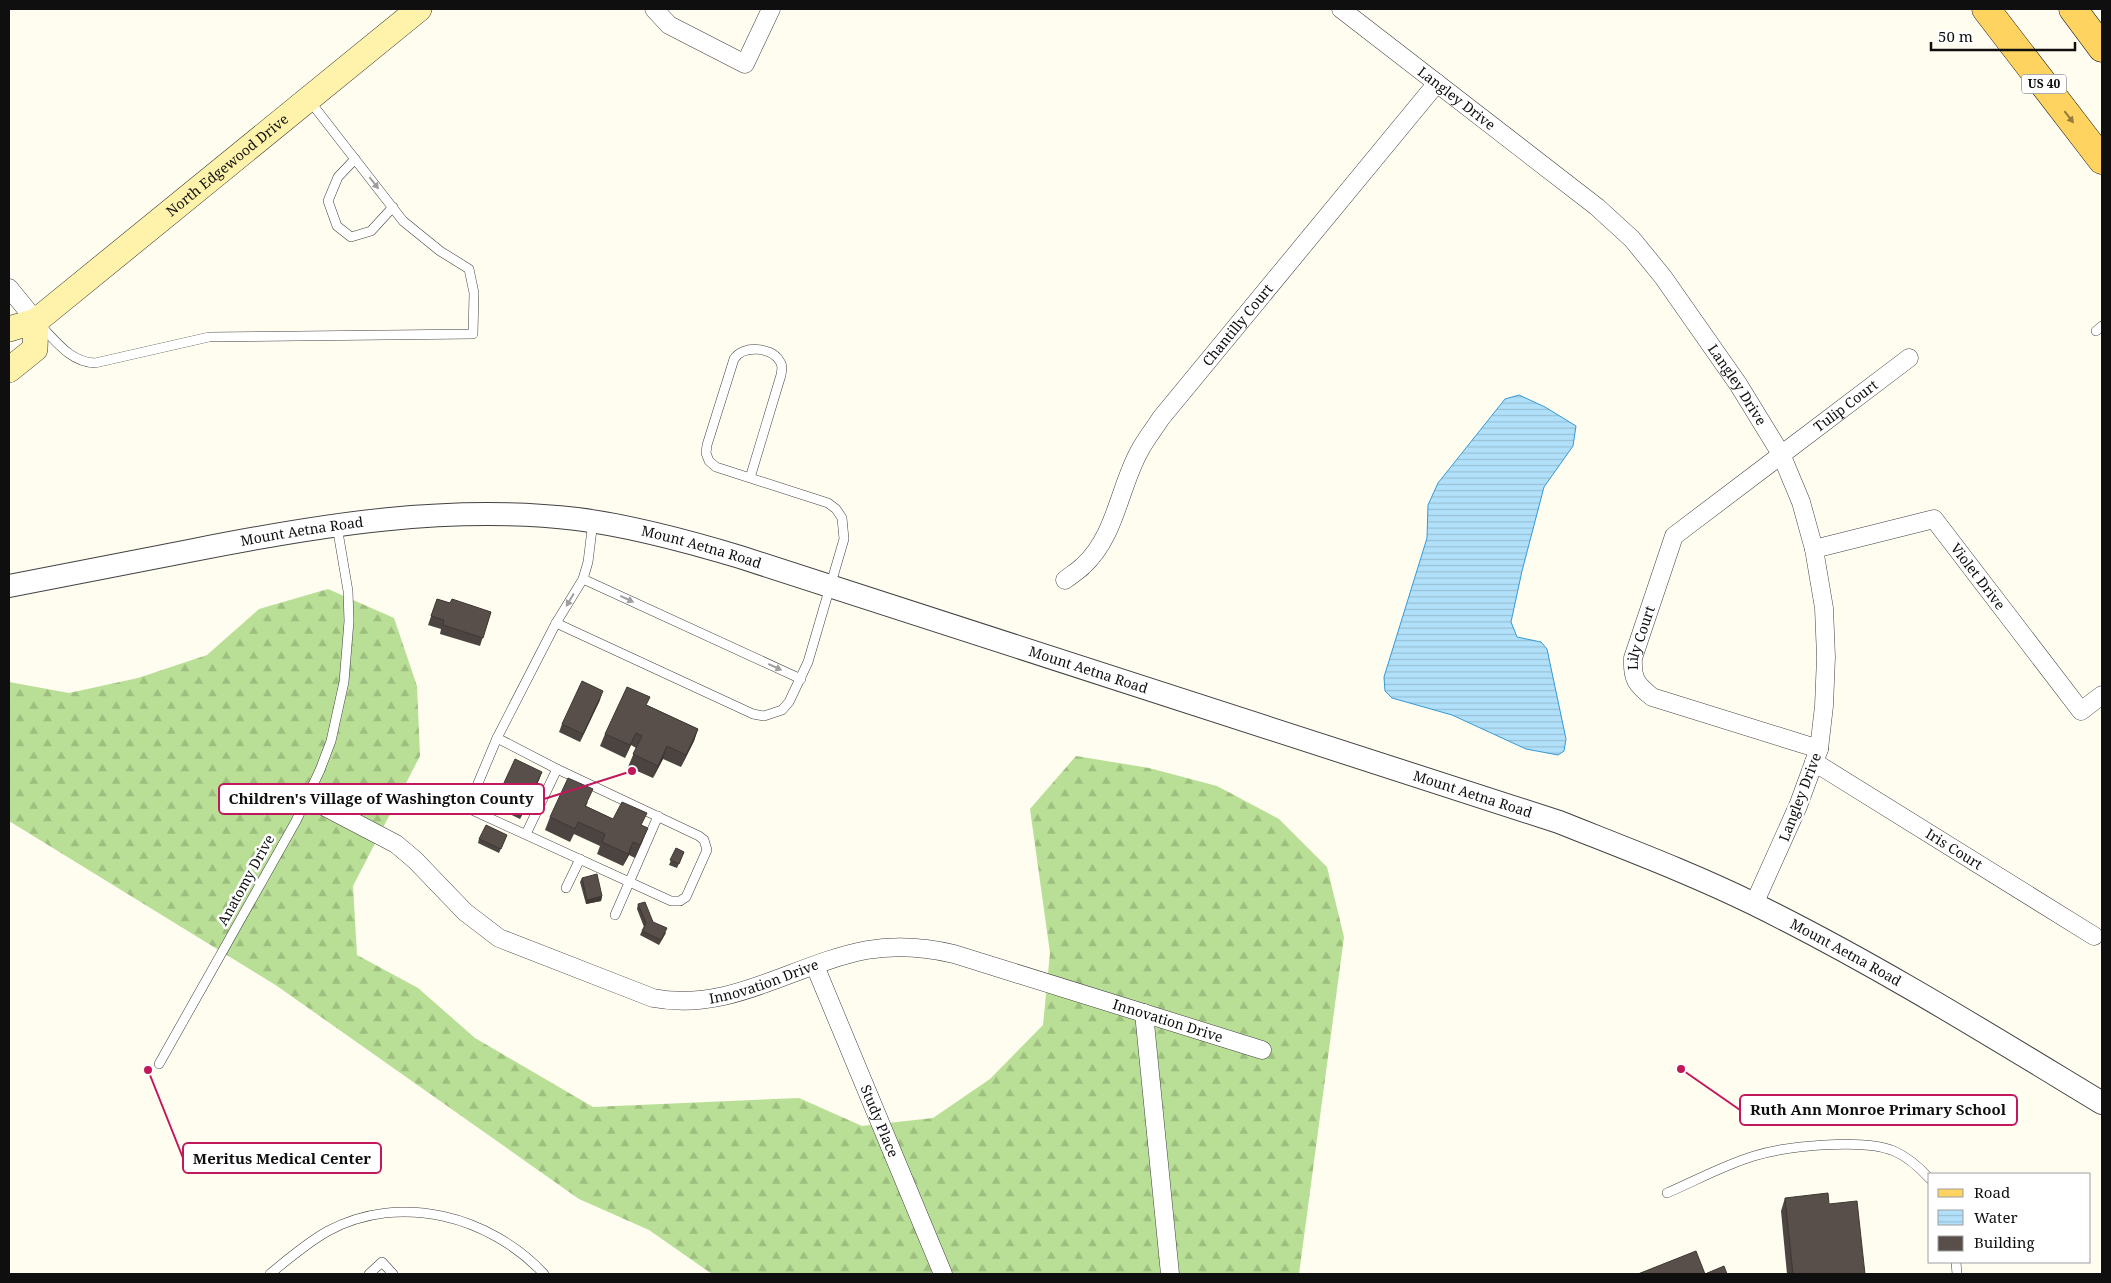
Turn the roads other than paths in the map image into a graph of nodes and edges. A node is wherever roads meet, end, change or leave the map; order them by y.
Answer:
1 (419, 9) edge
2 (654, 9) edge
3 (771, 9) edge
4 (1341, 9) edge
5 (1986, 9) edge
6 (2073, 9) edge
7 (2102, 48) edge
8 (1437, 83) junction
9 (308, 99) junction
10 (355, 159) junction
11 (2102, 160) edge
12 (393, 207) junction
13 (9, 288) edge
14 (36, 320) junction
15 (9, 329) edge
16 (1909, 358) dead end
17 (9, 370) edge
18 (1781, 454) junction
19 (750, 478) junction
20 (593, 521) junction
21 (337, 525) junction
22 (1814, 549) junction
23 (583, 579) junction
24 (1065, 580) dead end
25 (9, 586) edge
26 (830, 586) junction
27 (556, 623) junction
28 (801, 679) junction
29 (2102, 695) edge
30 (497, 738) junction
31 (1816, 755) junction
32 (557, 769) junction
33 (308, 798) junction
34 (658, 816) junction
35 (526, 834) junction
36 (580, 859) junction
37 (630, 882) junction
38 (566, 888) dead end
39 (1754, 904) junction
40 (616, 914) dead end
41 (2094, 936) dead end
42 (815, 966) junction
43 (1144, 1013) junction
44 (1262, 1050) dead end
45 (159, 1064) dead end
46 (2102, 1103) edge
47 (1928, 1177) edge
48 (1667, 1193) dead end
49 (270, 1274) edge
50 (368, 1274) edge
51 (392, 1274) edge
52 (544, 1274) edge
53 (943, 1274) edge
54 (1170, 1274) edge

1 - 9 main road, North Edgewood Drive
2 - 3 street
4 - 8 street, Langley Drive
5 -> 11 main road, US 40
6 - 7 main road
8 - 18 street, Langley Drive
8 - 24 street, Chantilly Court
9 - 10 lane
9 - 14 main road, North Edgewood Drive
10 -> 12 lane
10 - 12 lane
12 - 14 lane
13 - 14 street
14 - 15 main road, North Edgewood Drive
14 - 17 main road
16 - 18 street, Tulip Court
18 - 22 street, Langley Drive
18 - 31 street, Lily Court
19 - 19 lane
19 - 26 lane
20 - 21 street, Mount Aetna Road
20 - 23 lane
20 - 26 street, Mount Aetna Road
21 - 25 street, Mount Aetna Road
21 - 33 lane, Anatomy Drive
22 - 29 street, Violet Drive
22 - 31 street, Langley Drive
23 -> 27 lane
23 -> 28 lane
26 - 28 lane
26 - 39 street, Mount Aetna Road
27 - 28 lane
27 - 30 lane
30 - 32 lane
30 - 35 lane
31 - 39 street, Langley Drive
31 - 41 street, Iris Court
32 - 34 lane
32 - 35 lane
33 - 42 street, Innovation Drive
33 - 45 lane, Anatomy Drive
34 - 37 lane
34 - 37 lane
35 - 36 lane
36 - 37 lane
36 - 38 lane
37 - 40 lane
39 - 46 street, Mount Aetna Road
42 - 43 street, Innovation Drive
42 - 53 street, Study Place
43 - 44 street, Innovation Drive
43 - 54 street
47 - 48 lane
49 - 52 lane
50 - 51 lane

